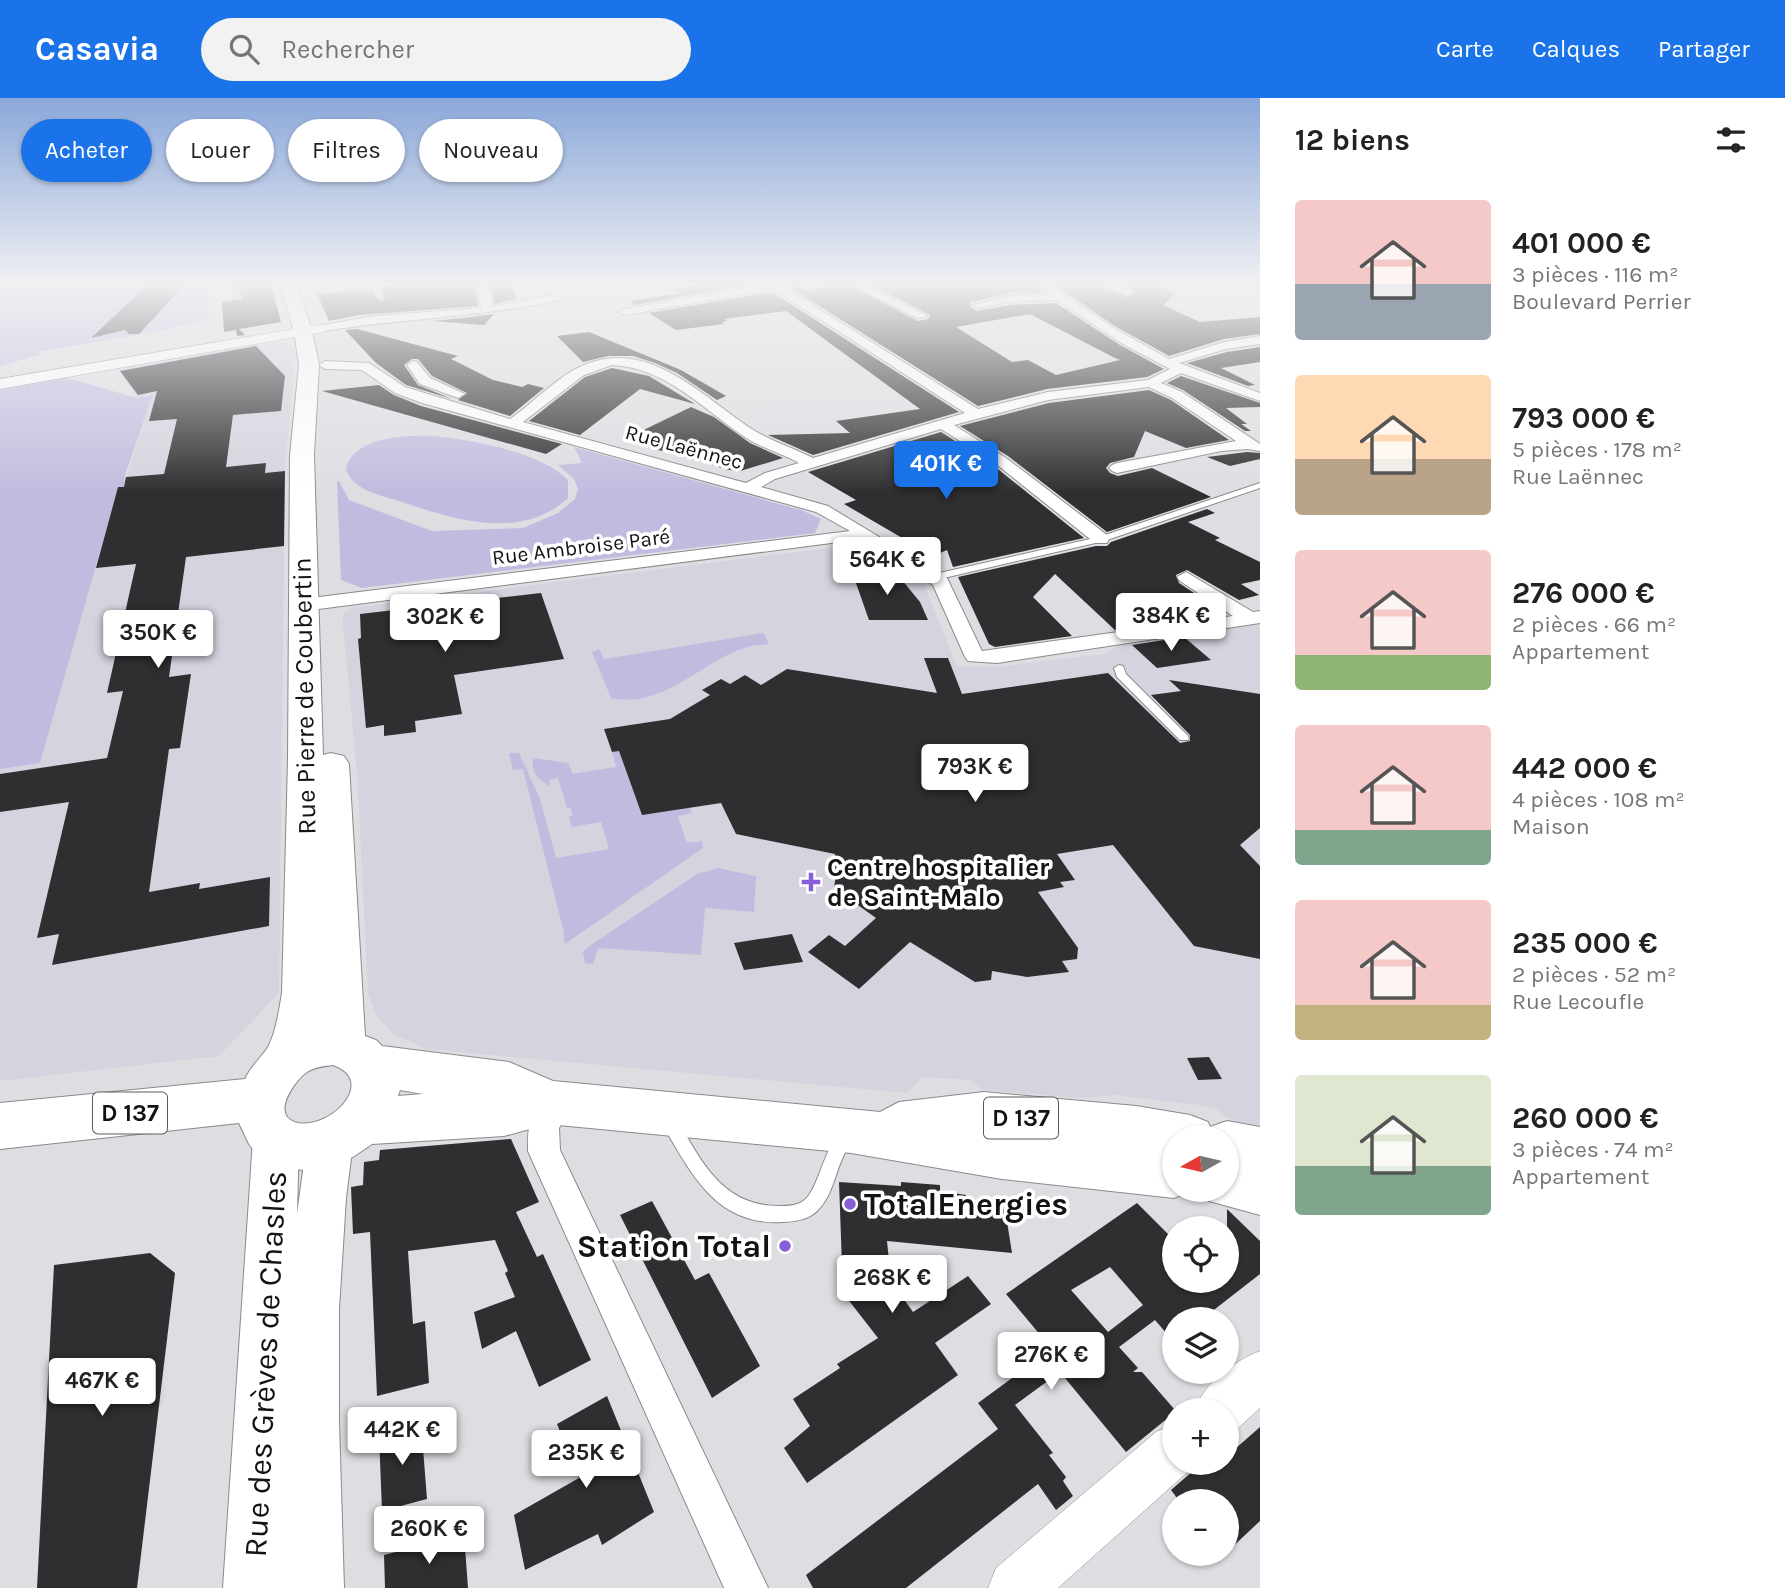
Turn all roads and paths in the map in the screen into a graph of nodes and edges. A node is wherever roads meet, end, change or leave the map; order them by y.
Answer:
1 (175, 354) edge
2 (310, 354) edge
3 (325, 354) edge
4 (884, 354) edge
5 (1152, 354) edge
6 (1204, 354) edge
7 (325, 365) junction
8 (413, 365) dead end
9 (1174, 365) junction
10 (1154, 381) junction
11 (0, 384) edge
12 (1260, 397) edge
13 (528, 414) junction
14 (976, 414) junction
15 (513, 423) junction
16 (942, 424) junction
17 (1255, 447) edge
18 (812, 464) junction
19 (1117, 468) dead end
20 (1260, 485) edge
21 (750, 487) junction
22 (865, 533) junction
23 (1101, 539) junction
24 (935, 577) junction
25 (1186, 578) dead end
26 (314, 603) junction
27 (1255, 617) edge
28 (1119, 668) dead end
29 (1184, 738) dead end
30 (359, 1056) junction
31 (287, 1060) junction
32 (553, 1102) junction
33 (664, 1112) junction
34 (965, 1117) junction
35 (268, 1119) junction
36 (6, 1123) edge
37 (851, 1130) junction
38 (345, 1133) junction
39 (1162, 1147) edge
40 (1239, 1147) edge
41 (1162, 1149) edge
42 (1260, 1151) edge
43 (1002, 1155) junction
44 (1239, 1185) edge
45 (1260, 1189) edge
46 (1260, 1376) edge
47 (1234, 1398) edge
48 (1162, 1460) edge
49 (254, 1588) edge
50 (313, 1588) edge
51 (746, 1588) edge
52 (1016, 1588) edge

1 - 11 street
2 - 26 main road, Rue Pierre de Coubertin
3 - 7 main road, Rue Pierre de Coubertin
4 - 14 street
5 - 9 street
6 - 9 street
7 - 15 street, Rue Laënnec
7 - 26 main road, Rue Pierre de Coubertin
8 - 13 street
9 - 10 street
9 - 12 street
10 - 14 street
10 - 17 street
13 - 15 street
13 - 18 street
14 - 16 street
15 - 21 street, Rue Laënnec
16 - 18 street
16 - 23 street
17 - 19 street
18 - 21 street
20 - 23 lane
21 - 22 street, Rue Laënnec
22 - 24 street, Rue Laënnec
22 - 26 street, Rue Ambroise Paré
23 - 24 lane
24 - 27 street, Rue Laënnec
25 - 27 street
26 - 30 main road, Rue Pierre de Coubertin
26 - 31 main road, Rue Pierre de Coubertin
28 - 29 lane
30 - 31 main road
30 - 32 main road, D 137
30 - 38 main road
31 - 35 main road
32 - 33 main road, D 137
32 - 38 main road, D 137
32 - 51 street
33 - 37 main road, D 137
33 - 37 lane
34 - 37 main road, D 137
34 - 39 main road, D 137
34 - 43 main road
35 - 36 main road, D 137
35 - 38 main road
35 - 49 main road, Rue des Grèves de Chasles
37 - 43 main road, D 137
38 - 50 main road, Rue des Grèves de Chasles
40 - 42 main road
41 - 43 main road, D 137
44 - 45 main road
46 - 47 street
48 - 52 street

